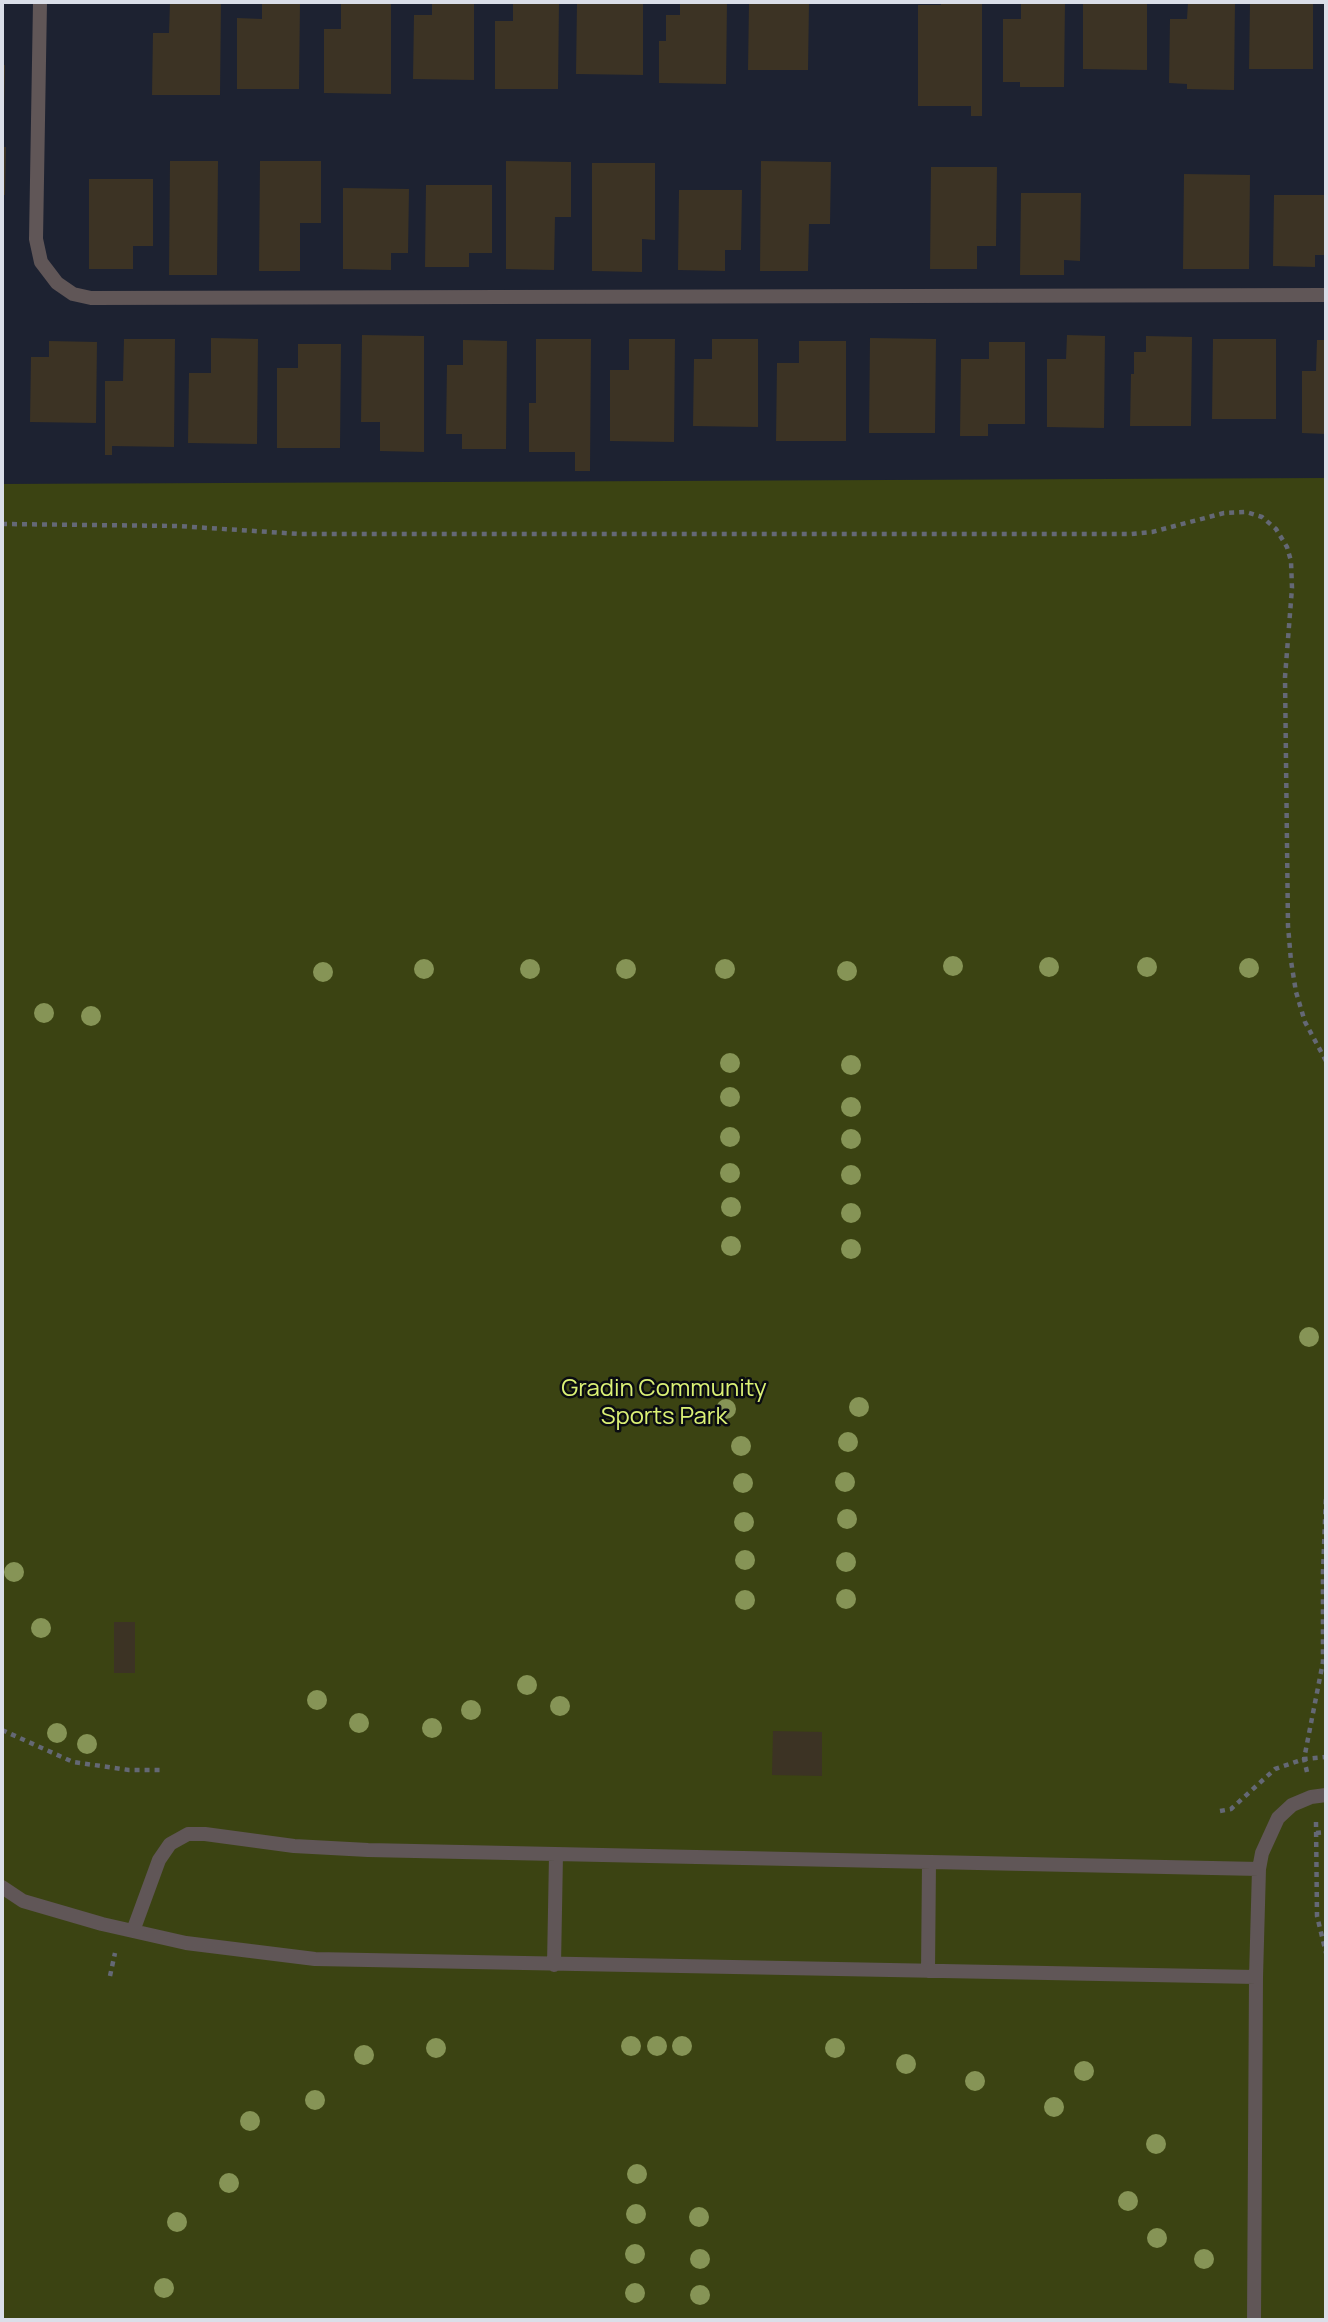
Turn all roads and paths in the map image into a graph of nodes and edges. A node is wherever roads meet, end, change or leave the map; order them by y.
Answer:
1 (40, 2) edge
2 (1326, 295) edge
3 (2, 524) edge
4 (1326, 1061) edge
5 (1326, 1495) edge
6 (2, 1730) edge
7 (1326, 1757) edge
8 (1304, 1759) junction
9 (164, 1770) dead end
10 (1319, 1796) edge
11 (1220, 1811) dead end
12 (1326, 1832) edge
13 (1316, 1833) junction
14 (556, 1855) junction
15 (929, 1863) junction
16 (1259, 1869) junction
17 (2, 1887) edge
18 (134, 1931) junction
19 (1326, 1953) edge
20 (554, 1965) junction
21 (928, 1971) junction
22 (1256, 1977) junction
23 (1254, 2320) edge

1 - 2 lane
3 - 4 path
5 - 8 path
6 - 9 path
7 - 8 path
8 - 10 path
8 - 11 path
10 - 13 path
10 - 16 lane
12 - 13 path
13 - 19 path
14 - 15 lane
14 - 18 lane
14 - 20 lane
15 - 16 lane
15 - 21 lane
16 - 22 lane
17 - 18 lane
18 - 20 lane
20 - 21 lane
21 - 22 lane
22 - 23 lane

